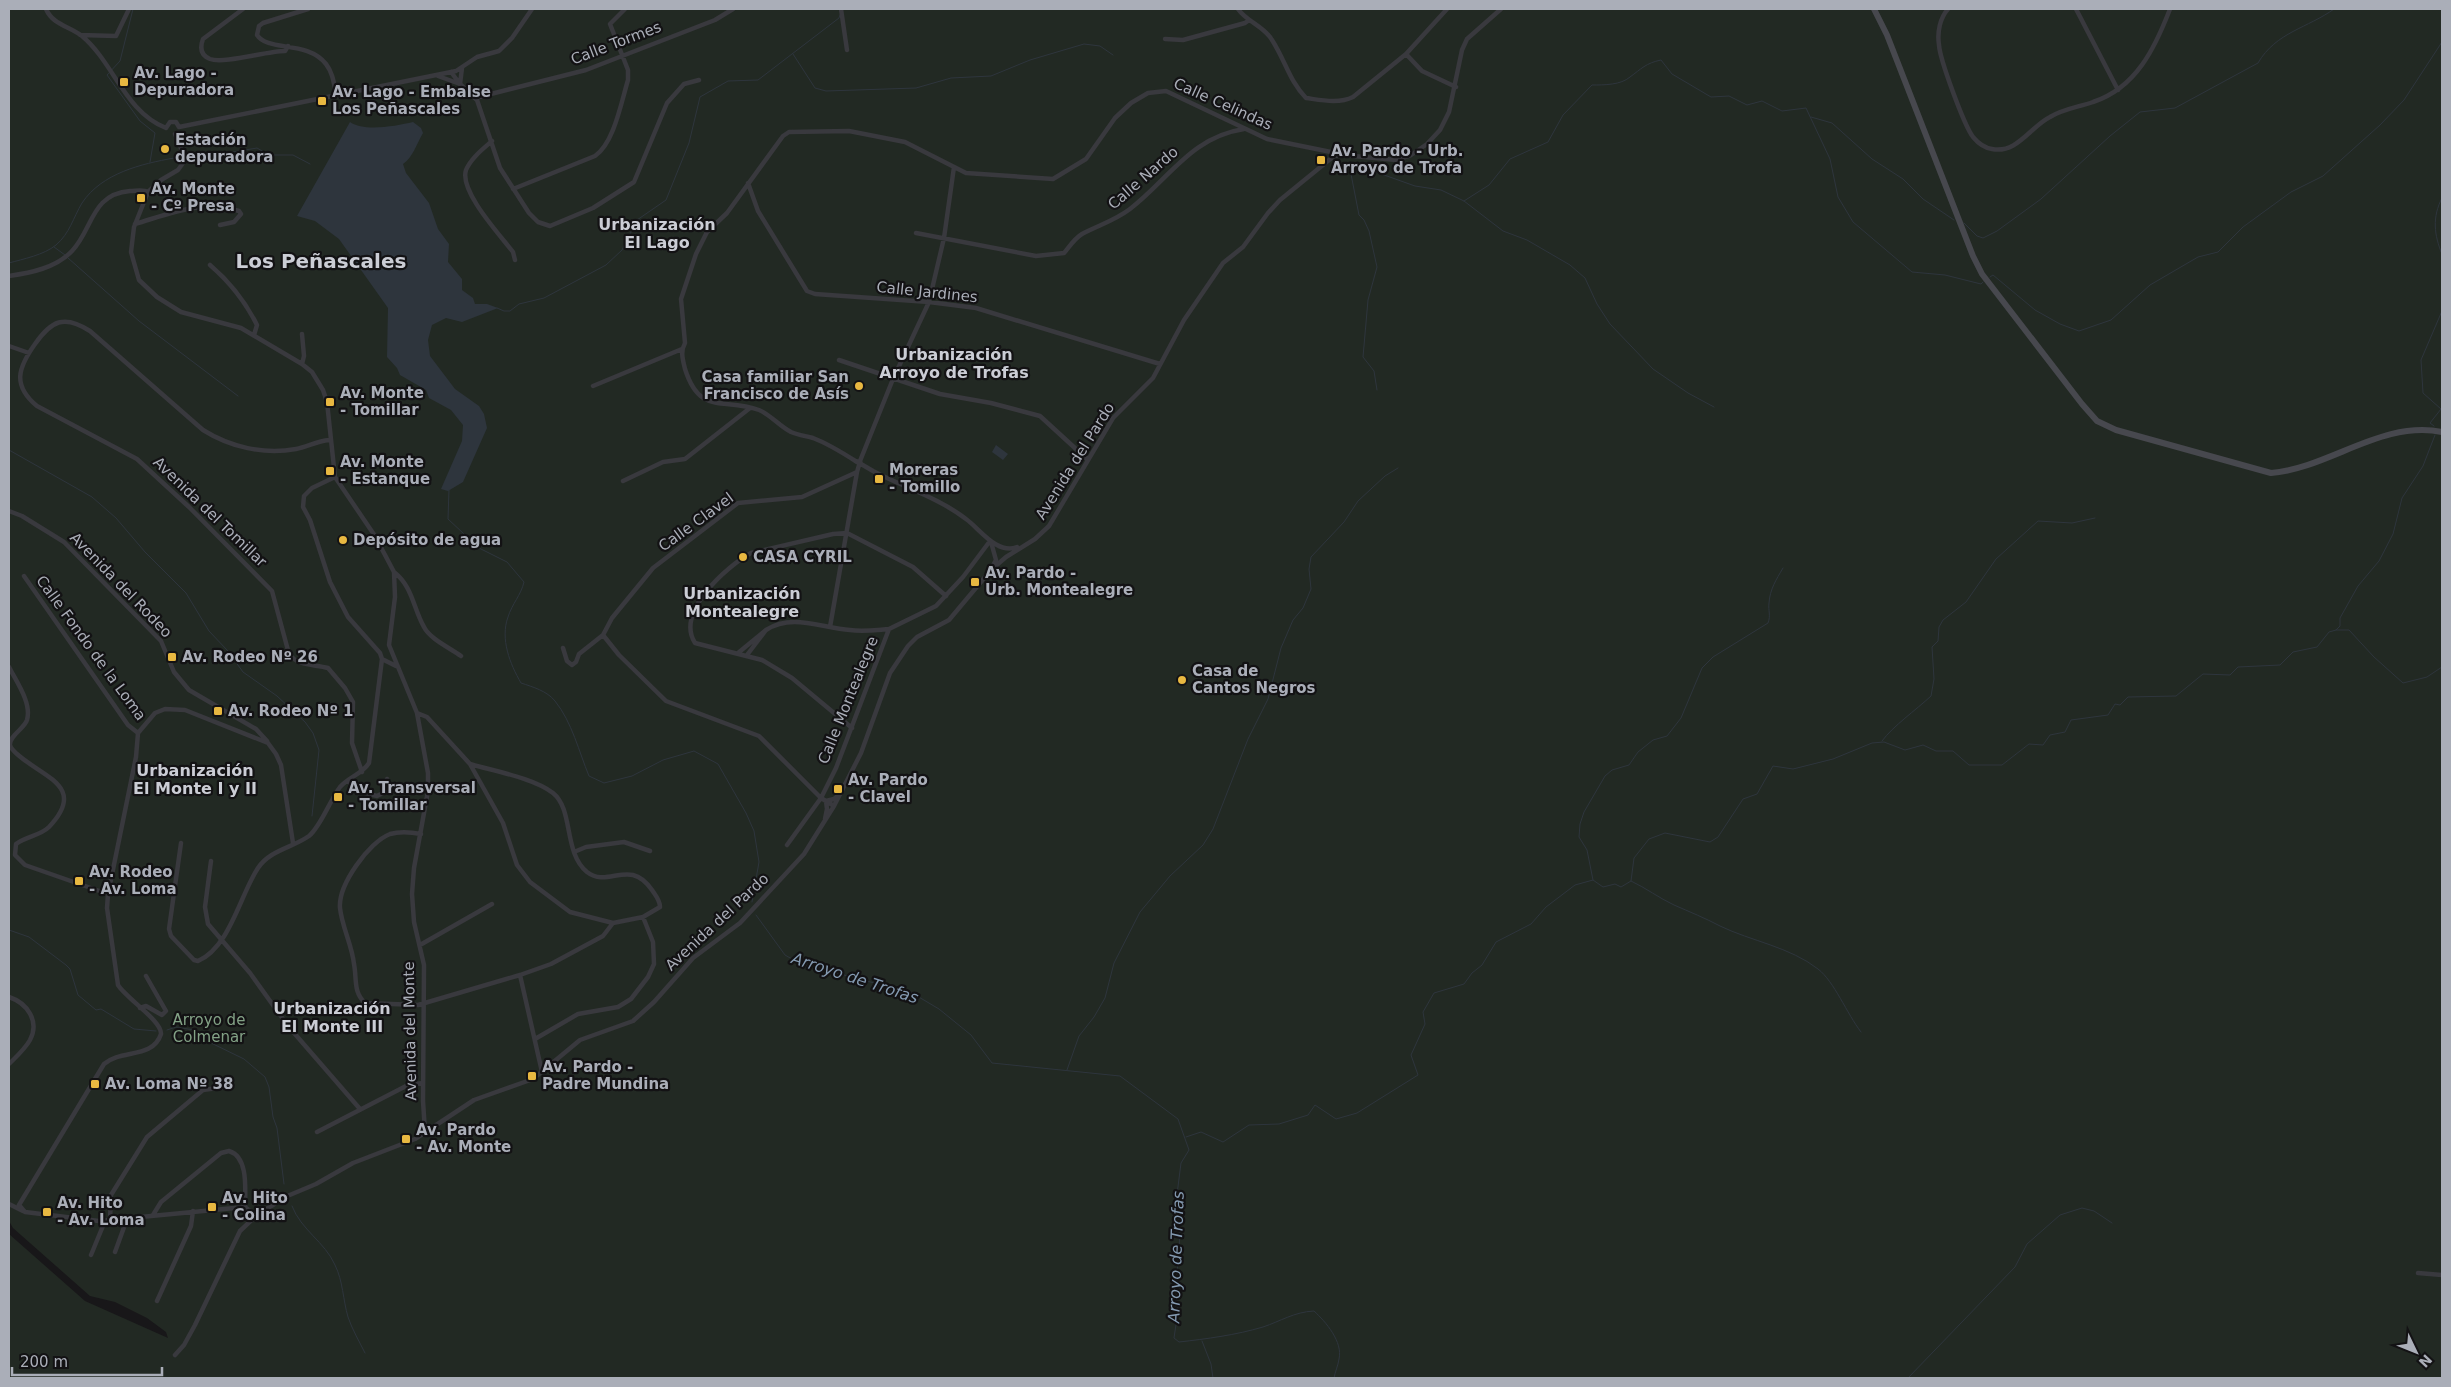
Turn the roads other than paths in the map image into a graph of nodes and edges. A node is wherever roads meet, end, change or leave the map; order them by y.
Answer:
1 (46, 9) edge
2 (128, 9) edge
3 (243, 9) edge
4 (308, 9) edge
5 (532, 9) edge
6 (625, 9) edge
7 (733, 9) edge
8 (841, 9) edge
9 (1238, 9) edge
10 (1447, 9) edge
11 (1501, 9) edge
12 (1874, 9) edge
13 (1948, 9) edge
14 (2076, 9) edge
15 (2170, 9) edge
16 (1249, 20) junction
17 (80, 35) junction
18 (1165, 39) dead end
19 (285, 46) junction
20 (302, 48) junction
21 (847, 50) dead end
22 (278, 51) junction
23 (285, 51) junction
24 (1406, 54) junction
25 (623, 57) junction
26 (462, 68) junction
27 (452, 72) junction
28 (436, 75) junction
29 (698, 80) dead end
30 (460, 84) junction
31 (1456, 87) junction
32 (2118, 90) junction
33 (336, 94) junction
34 (475, 98) junction
35 (179, 127) junction
36 (166, 128) junction
37 (1244, 129) junction
38 (175, 134) junction
39 (492, 141) junction
40 (1334, 156) junction
41 (954, 167) junction
42 (748, 183) junction
43 (513, 189) junction
44 (148, 192) junction
45 (134, 224) junction
46 (220, 225) dead end
47 (916, 233) dead end
48 (944, 238) junction
49 (515, 260) dead end
50 (210, 265) dead end
51 (9, 276) edge
52 (929, 302) junction
53 (302, 334) dead end
54 (254, 335) junction
55 (9, 346) edge
56 (682, 349) junction
57 (29, 352) junction
58 (840, 360) dead end
59 (302, 364) junction
60 (1160, 364) junction
61 (893, 379) junction
62 (593, 386) dead end
63 (750, 408) junction
64 (2442, 432) edge
65 (329, 440) junction
66 (1088, 460) junction
67 (859, 463) junction
68 (857, 472) junction
69 (335, 476) junction
70 (623, 481) dead end
71 (9, 511) edge
72 (1044, 532) junction
73 (848, 533) junction
74 (990, 541) junction
75 (1001, 549) junction
76 (995, 550) junction
77 (1006, 557) junction
78 (991, 570) junction
79 (394, 572) junction
80 (24, 576) dead end
81 (404, 582) junction
82 (395, 584) junction
83 (946, 596) junction
84 (830, 627) junction
85 (889, 628) junction
86 (766, 630) junction
87 (603, 635) junction
88 (389, 645) junction
89 (563, 648) dead end
90 (382, 652) junction
91 (738, 653) junction
92 (391, 654) junction
93 (747, 655) junction
94 (461, 656) dead end
95 (382, 659) junction
96 (389, 661) junction
97 (383, 665) junction
98 (396, 666) junction
99 (9, 667) edge
100 (417, 713) junction
101 (249, 725) junction
102 (852, 728) junction
103 (138, 733) junction
104 (252, 735) junction
105 (268, 743) junction
106 (470, 764) junction
107 (362, 772) junction
108 (387, 779) dead end
109 (347, 781) junction
110 (842, 793) junction
111 (823, 799) junction
112 (834, 806) junction
113 (823, 825) junction
114 (421, 834) junction
115 (181, 842) dead end
116 (293, 843) junction
117 (787, 845) dead end
118 (650, 851) dead end
119 (574, 852) junction
120 (211, 861) dead end
121 (108, 894) junction
122 (492, 904) dead end
123 (643, 917) junction
124 (613, 922) junction
125 (221, 939) junction
126 (420, 945) junction
127 (520, 975) junction
128 (146, 976) dead end
129 (9, 997) edge
130 (424, 1002) junction
131 (140, 1008) junction
132 (535, 1039) junction
133 (9, 1064) edge
134 (542, 1072) junction
135 (423, 1083) junction
136 (232, 1086) dead end
137 (360, 1109) junction
138 (317, 1132) dead end
139 (425, 1132) junction
140 (19, 1202) junction
141 (10, 1205) edge
142 (245, 1207) junction
143 (193, 1211) junction
144 (25, 1212) junction
145 (153, 1215) junction
146 (256, 1216) junction
147 (127, 1218) junction
148 (107, 1221) junction
149 (116, 1252) dead end
150 (91, 1256) dead end
151 (2418, 1273) dead end
152 (2442, 1275) edge
153 (157, 1301) dead end
154 (175, 1355) dead end

1 - 17 street
2 - 17 street
3 - 22 street
4 - 19 street
5 - 26 street
6 - 25 street
7 - 25 street, Calle Tormes
8 - 21 street
9 - 16 street
10 - 24 street
11 - 31 street
12 - 64 main road
13 - 32 street
14 - 32 street
15 - 32 street
16 - 18 street
16 - 24 street
17 - 36 street
19 - 20 street
19 - 22 street
19 - 23 street
20 - 23 street
20 - 33 street
22 - 23 street
24 - 31 street
25 - 34 street, Calle Tormes
25 - 43 street
26 - 27 street
26 - 30 street
27 - 28 street
27 - 30 street
28 - 30 street
28 - 33 street
29 - 43 street
30 - 34 street
31 - 40 street
33 - 35 street
34 - 39 street
35 - 36 street
35 - 38 street
36 - 38 street
37 - 40 street, Calle Celindas
37 - 41 street, Calle Celindas
37 - 48 street, Calle Nardo
38 - 44 street, Avenida del Monte
39 - 43 street
39 - 49 street
40 - 60 street, Avenida del Pardo
41 - 42 street, Calle Celindas
41 - 48 street
42 - 52 street, Calle Jardines
42 - 56 street, Calle Celindas
44 - 45 street, Avenida del Monte
44 - 51 street
45 - 46 street
45 - 54 street, Avenida del Monte
47 - 48 street, Calle Nardo
48 - 52 street
50 - 54 street
52 - 60 street, Calle Jardines
52 - 61 street
53 - 59 street
54 - 59 street, Avenida del Monte
55 - 57 street
56 - 62 street
56 - 63 street, Calle Celindas
57 - 65 street, Avenida del Tomillar
57 - 107 street, Avenida del Tomillar
58 - 61 street
59 - 65 street, Avenida del Monte
60 - 66 street, Avenida del Pardo
61 - 66 street
61 - 67 street
63 - 67 street, Calle Celindas
63 - 70 street
65 - 69 street, Avenida del Monte
66 - 72 street, Avenida del Pardo
67 - 68 street
67 - 74 street, Calle Celindas
68 - 73 street
68 - 87 street, Calle Clavel
69 - 79 street, Avenida del Monte
69 - 90 street
71 - 101 street, Avenida del Rodeo
72 - 75 street
72 - 77 street, Avenida del Pardo
73 - 83 street
73 - 84 street
73 - 91 street
74 - 75 street
74 - 76 street
74 - 83 street, Calle Montealegre
75 - 76 street
75 - 77 street
76 - 78 street
77 - 78 street, Avenida del Pardo
78 - 110 street, Avenida del Pardo
79 - 81 street
79 - 82 street, Avenida del Monte
80 - 103 street, Calle Fondo de la Loma
81 - 82 street
81 - 94 street
82 - 88 street, Avenida del Monte
83 - 85 street, Calle Montealegre
84 - 85 street
84 - 86 street
85 - 102 street, Calle Montealegre
86 - 91 street
86 - 93 street
87 - 89 street, Calle Clavel
87 - 111 street
88 - 90 street, Avenida del Monte
88 - 92 street, Avenida del Monte
90 - 92 street
90 - 95 street
91 - 93 street
92 - 96 street, Avenida del Monte
92 - 98 street, Avenida del Monte
93 - 102 street
95 - 96 street
95 - 97 street
96 - 97 street
96 - 98 street
97 - 107 street
98 - 100 street, Avenida del Monte
99 - 121 street
100 - 106 street
100 - 114 street, Avenida del Monte
101 - 104 street
101 - 105 street, Avenida del Rodeo
102 - 111 street, Calle Montealegre
103 - 104 street
103 - 121 street
104 - 105 street
105 - 116 street, Avenida del Rodeo
106 - 119 street
106 - 124 street
107 - 109 street
108 - 109 street
109 - 116 street
110 - 111 street
110 - 112 street, Avenida del Pardo
111 - 112 street
111 - 113 street
111 - 117 street, Calle Montealegre
112 - 113 street, Avenida del Pardo
113 - 134 street, Avenida del Pardo
114 - 126 street, Avenida del Monte
114 - 130 street
115 - 125 street
116 - 125 street
118 - 119 street
119 - 123 street
120 - 125 street
121 - 131 street
122 - 126 street
123 - 124 street
123 - 132 street
124 - 127 street
125 - 137 street
126 - 130 street, Avenida del Monte
127 - 130 street
127 - 132 street
128 - 131 street
129 - 133 street
130 - 135 street, Avenida del Monte
131 - 140 street
132 - 134 street
134 - 139 street, Avenida del Pardo
135 - 137 street
135 - 139 street, Avenida del Monte
136 - 148 street
137 - 138 street
139 - 146 street, Avenida del Pardo
140 - 141 street
140 - 144 street
141 - 144 street
142 - 143 street
142 - 145 street
142 - 146 street
143 - 145 street
143 - 153 street
144 - 148 street
145 - 147 street
146 - 154 street, Avenida del Pardo
147 - 148 street
147 - 149 street
148 - 150 street
151 - 152 street

